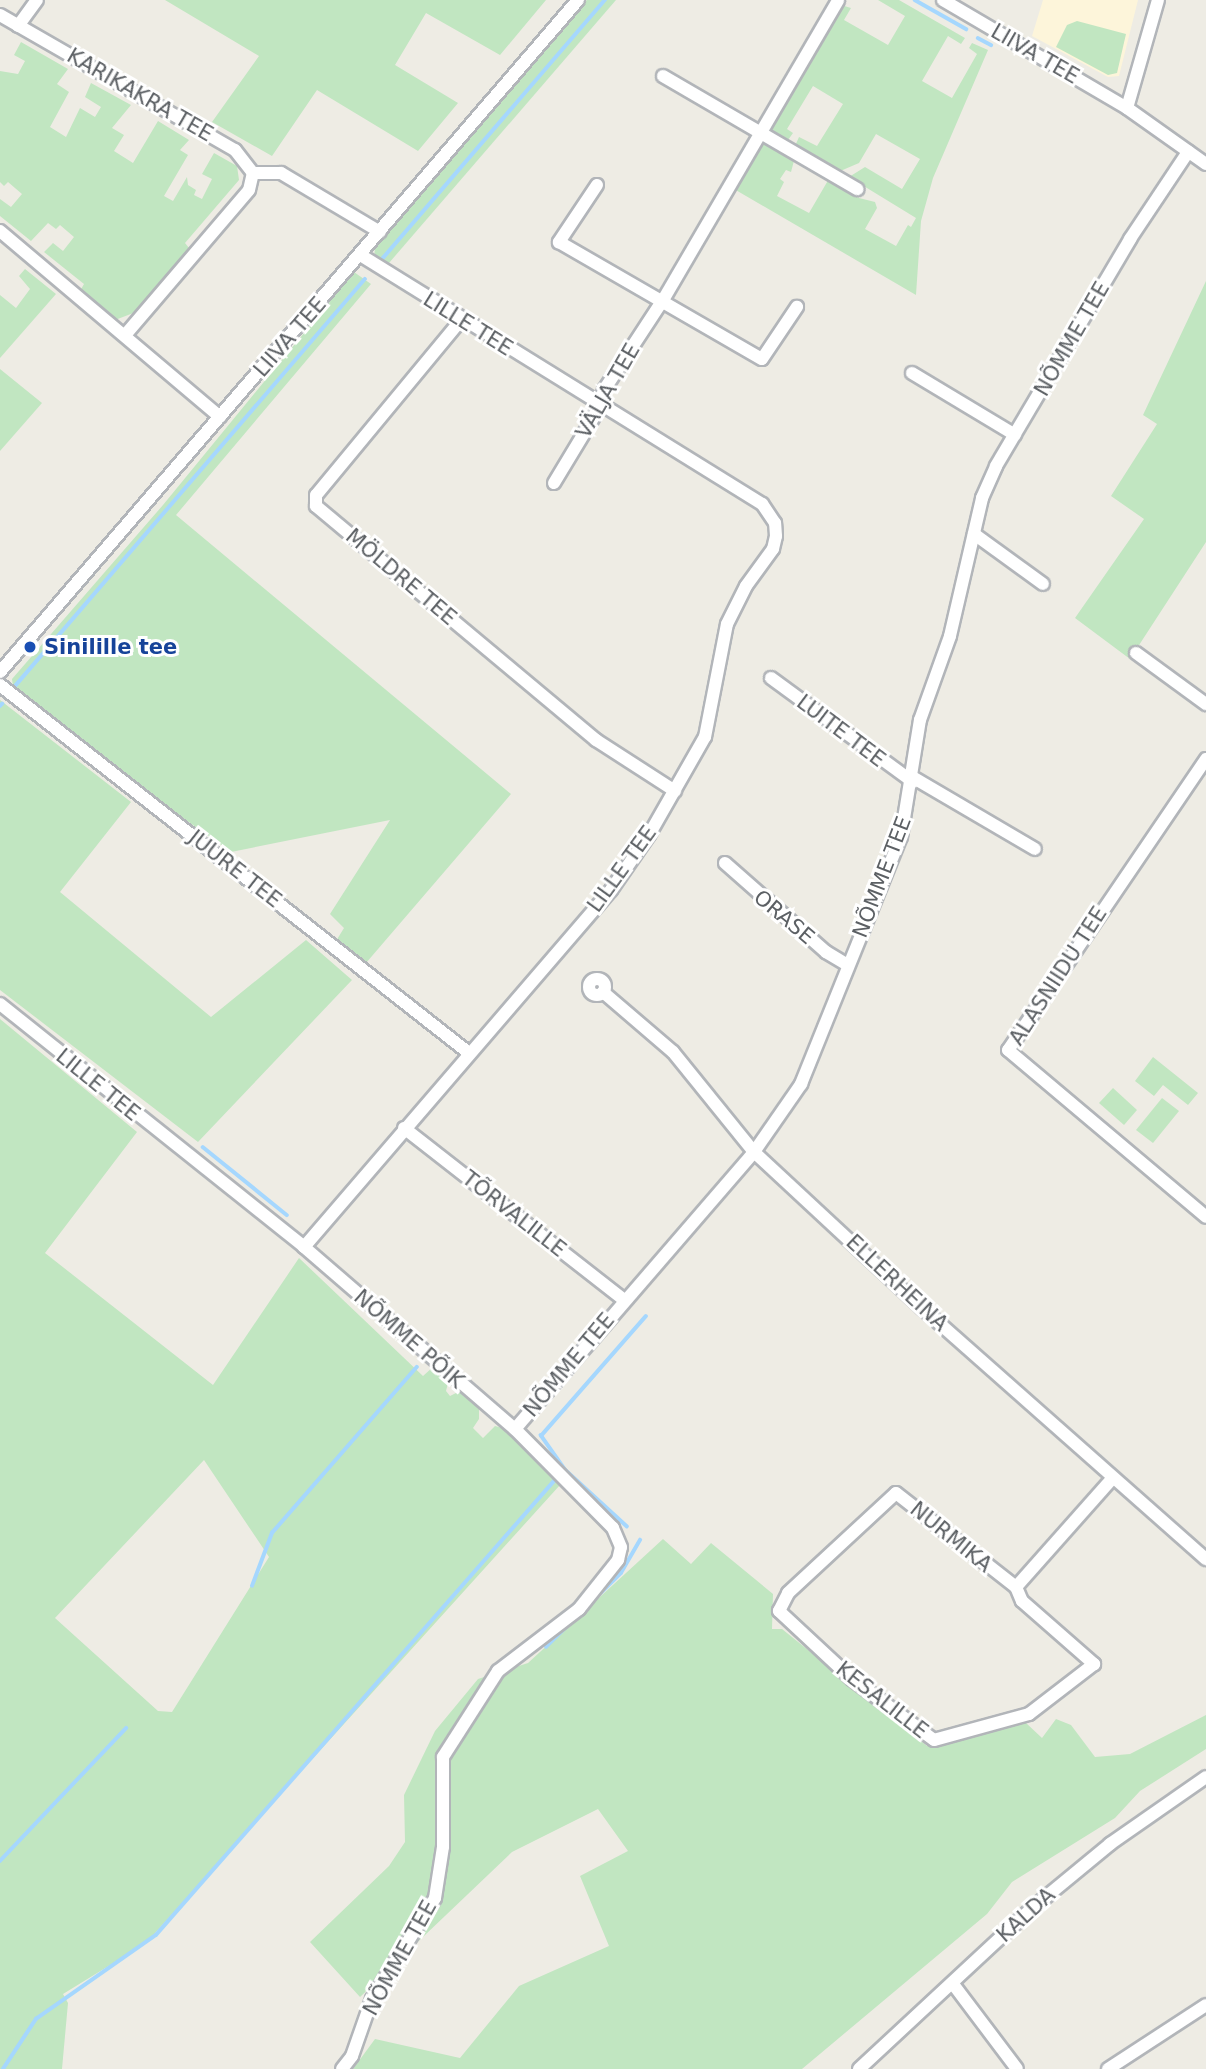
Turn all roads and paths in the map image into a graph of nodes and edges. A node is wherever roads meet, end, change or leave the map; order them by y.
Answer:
1 (37, 0) edge
2 (578, 0) edge
3 (838, 0) edge
4 (943, 0) edge
5 (1158, 0) edge
6 (0, 15) edge
7 (18, 26) junction
8 (663, 76) dead end
9 (1127, 107) junction
10 (763, 133) junction
11 (1188, 152) junction
12 (1206, 164) edge
13 (253, 173) junction
14 (597, 185) dead end
15 (857, 189) dead end
16 (0, 231) edge
17 (380, 232) junction
18 (361, 255) junction
19 (663, 300) junction
20 (797, 307) dead end
21 (461, 320) junction
22 (126, 334) junction
23 (912, 373) dead end
24 (599, 404) junction
25 (220, 417) junction
26 (1016, 435) junction
27 (554, 483) dead end
28 (974, 534) junction
29 (1043, 584) dead end
30 (1136, 653) dead end
31 (0, 672) edge
32 (771, 678) dead end
33 (0, 685) edge
34 (1206, 704) edge
35 (1206, 759) edge
36 (914, 780) junction
37 (675, 791) junction
38 (1035, 849) dead end
39 (725, 863) dead end
40 (848, 965) junction
41 (603, 992) dead end
42 (0, 1004) edge
43 (470, 1053) junction
44 (404, 1128) junction
45 (754, 1152) junction
46 (1206, 1217) edge
47 (304, 1247) junction
48 (624, 1300) junction
49 (515, 1429) junction
50 (1112, 1479) junction
51 (1206, 1559) edge
52 (1016, 1587) junction
53 (782, 1602) joint
54 (1206, 1777) edge
55 (953, 1984) junction
56 (1206, 2005) edge
57 (342, 2069) edge
58 (859, 2069) edge
59 (1017, 2069) edge
60 (1108, 2069) edge

1 - 7 street
2 - 17 street, LIIVA TEE
3 - 10 street, VÄLJA TEE
4 - 9 street, LIIVA TEE
5 - 9 street
6 - 7 street, KARIKAKRA TEE
7 - 13 street, KARIKAKRA TEE
8 - 10 street
9 - 11 street, LIIVA TEE
10 - 15 street
10 - 19 street, VÄLJA TEE
11 - 12 street, LIIVA TEE
11 - 26 street, NÕMME TEE
13 - 17 street
13 - 22 street
14 - 19 street
16 - 22 street
17 - 18 street, LIIVA TEE
18 - 21 street, LILLE TEE
18 - 25 street, LIIVA TEE
19 - 20 street
19 - 24 street, VÄLJA TEE
21 - 24 street, LILLE TEE
21 - 37 street, MÖLDRE TEE
22 - 25 street
23 - 26 street
24 - 27 street, VÄLJA TEE
24 - 37 street, LILLE TEE
25 - 31 street, LIIVA TEE
26 - 28 street, NÕMME TEE
28 - 29 street
28 - 36 street, NÕMME TEE
30 - 34 street
32 - 36 street, LUITE TEE
33 - 43 street, JUURE TEE
35 - 46 street, ALASNIIDU TEE
36 - 38 street
36 - 40 street, NÕMME TEE
37 - 43 street, LILLE TEE
39 - 40 street, ORASE
40 - 45 street, NÕMME TEE
41 - 45 street, ELLERHEINA
42 - 47 street, LILLE TEE
43 - 44 street, LILLE TEE
44 - 47 street, LILLE TEE
44 - 48 street, TÕRVALILLE
45 - 48 street, NÕMME TEE
45 - 50 street, ELLERHEINA
47 - 49 street, NÕMME PÕIK
48 - 49 street, NÕMME TEE
49 - 57 street, NÕMME TEE
50 - 51 street, ELLERHEINA
50 - 52 street
52 - 53 street, NURMIKA
52 - 53 street, KESALILLE
54 - 55 street, KALDA
55 - 58 street, KALDA
55 - 59 street
56 - 60 street

